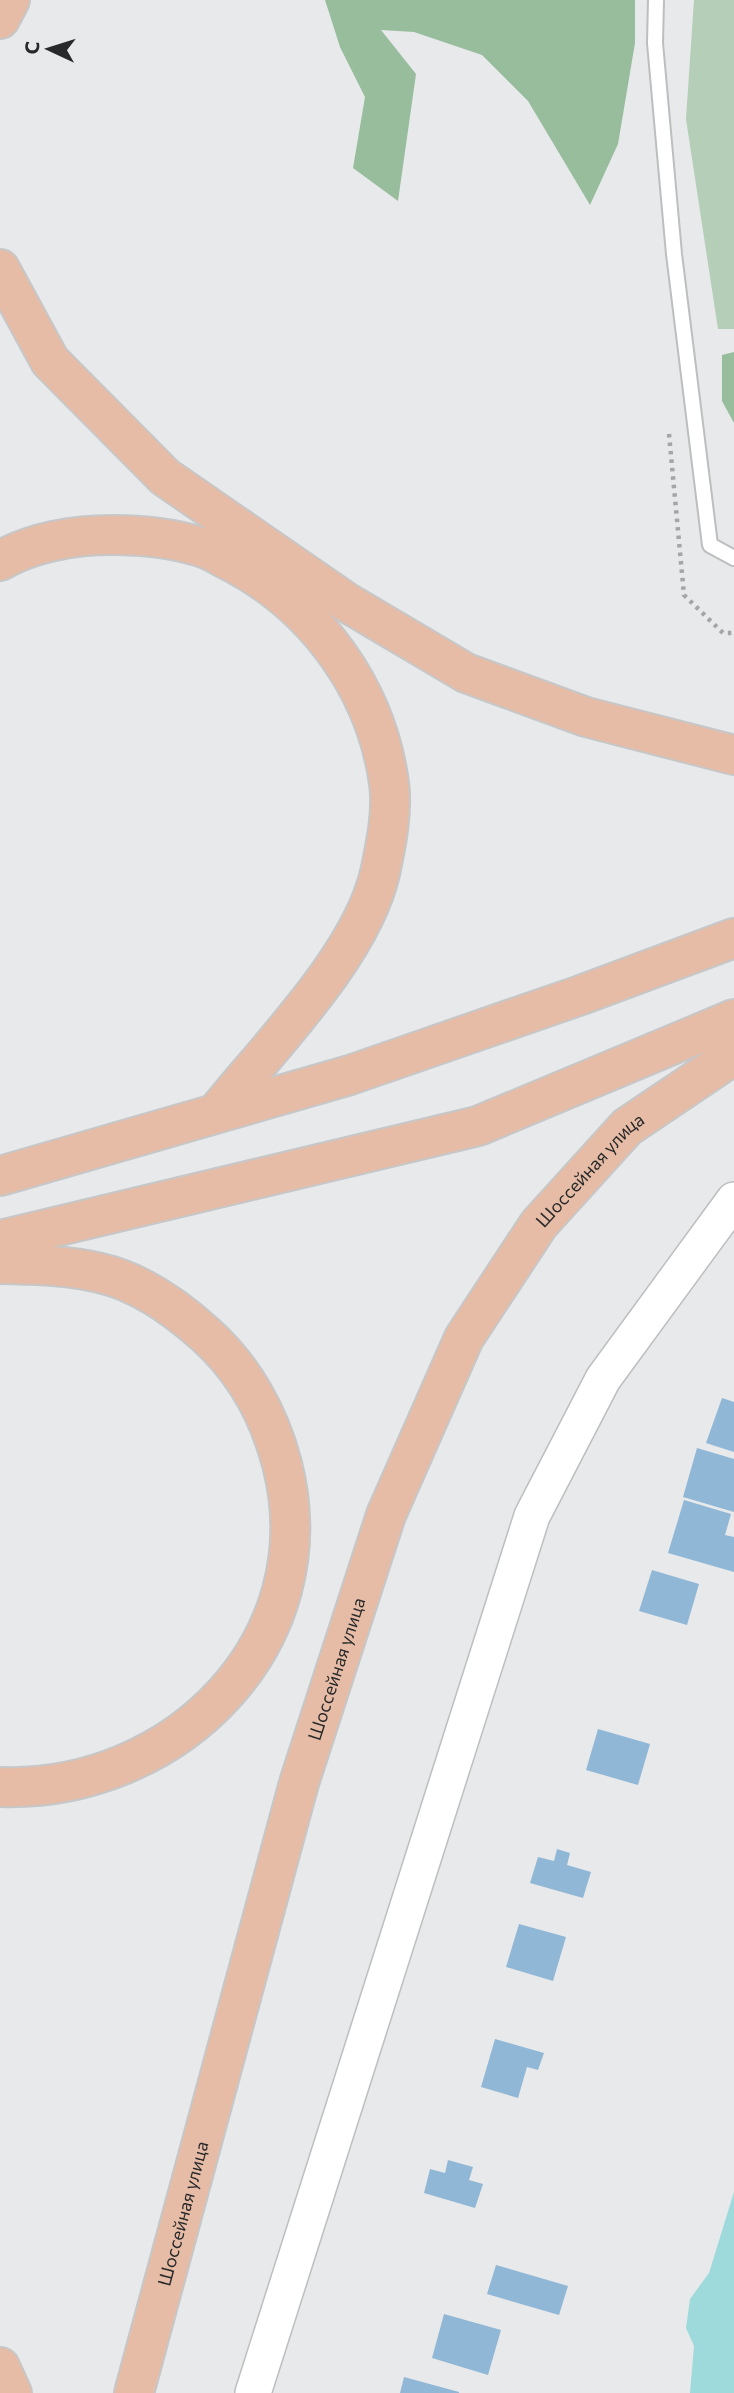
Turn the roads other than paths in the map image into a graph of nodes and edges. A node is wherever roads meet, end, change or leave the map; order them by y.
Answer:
1 (10, 0) edge
2 (656, 0) edge
3 (0, 19) edge
4 (0, 269) edge
5 (734, 558) edge
6 (0, 561) edge
7 (734, 755) edge
8 (734, 938) edge
9 (734, 1019) edge
10 (734, 1055) edge
11 (218, 1111) junction
12 (0, 1176) edge
13 (734, 1200) edge
14 (0, 1240) edge
15 (0, 1264) edge
16 (0, 1787) edge
17 (0, 2367) edge
18 (12, 2393) edge
19 (134, 2393) edge
20 (253, 2393) edge

1 - 3 main road
2 - 5 lane
4 - 7 main road
6 - 11 main road
8 - 11 main road
9 - 14 main road
10 - 19 main road, Шоссейная улица
11 - 12 main road
13 - 20 street
15 - 16 main road
17 - 18 main road

